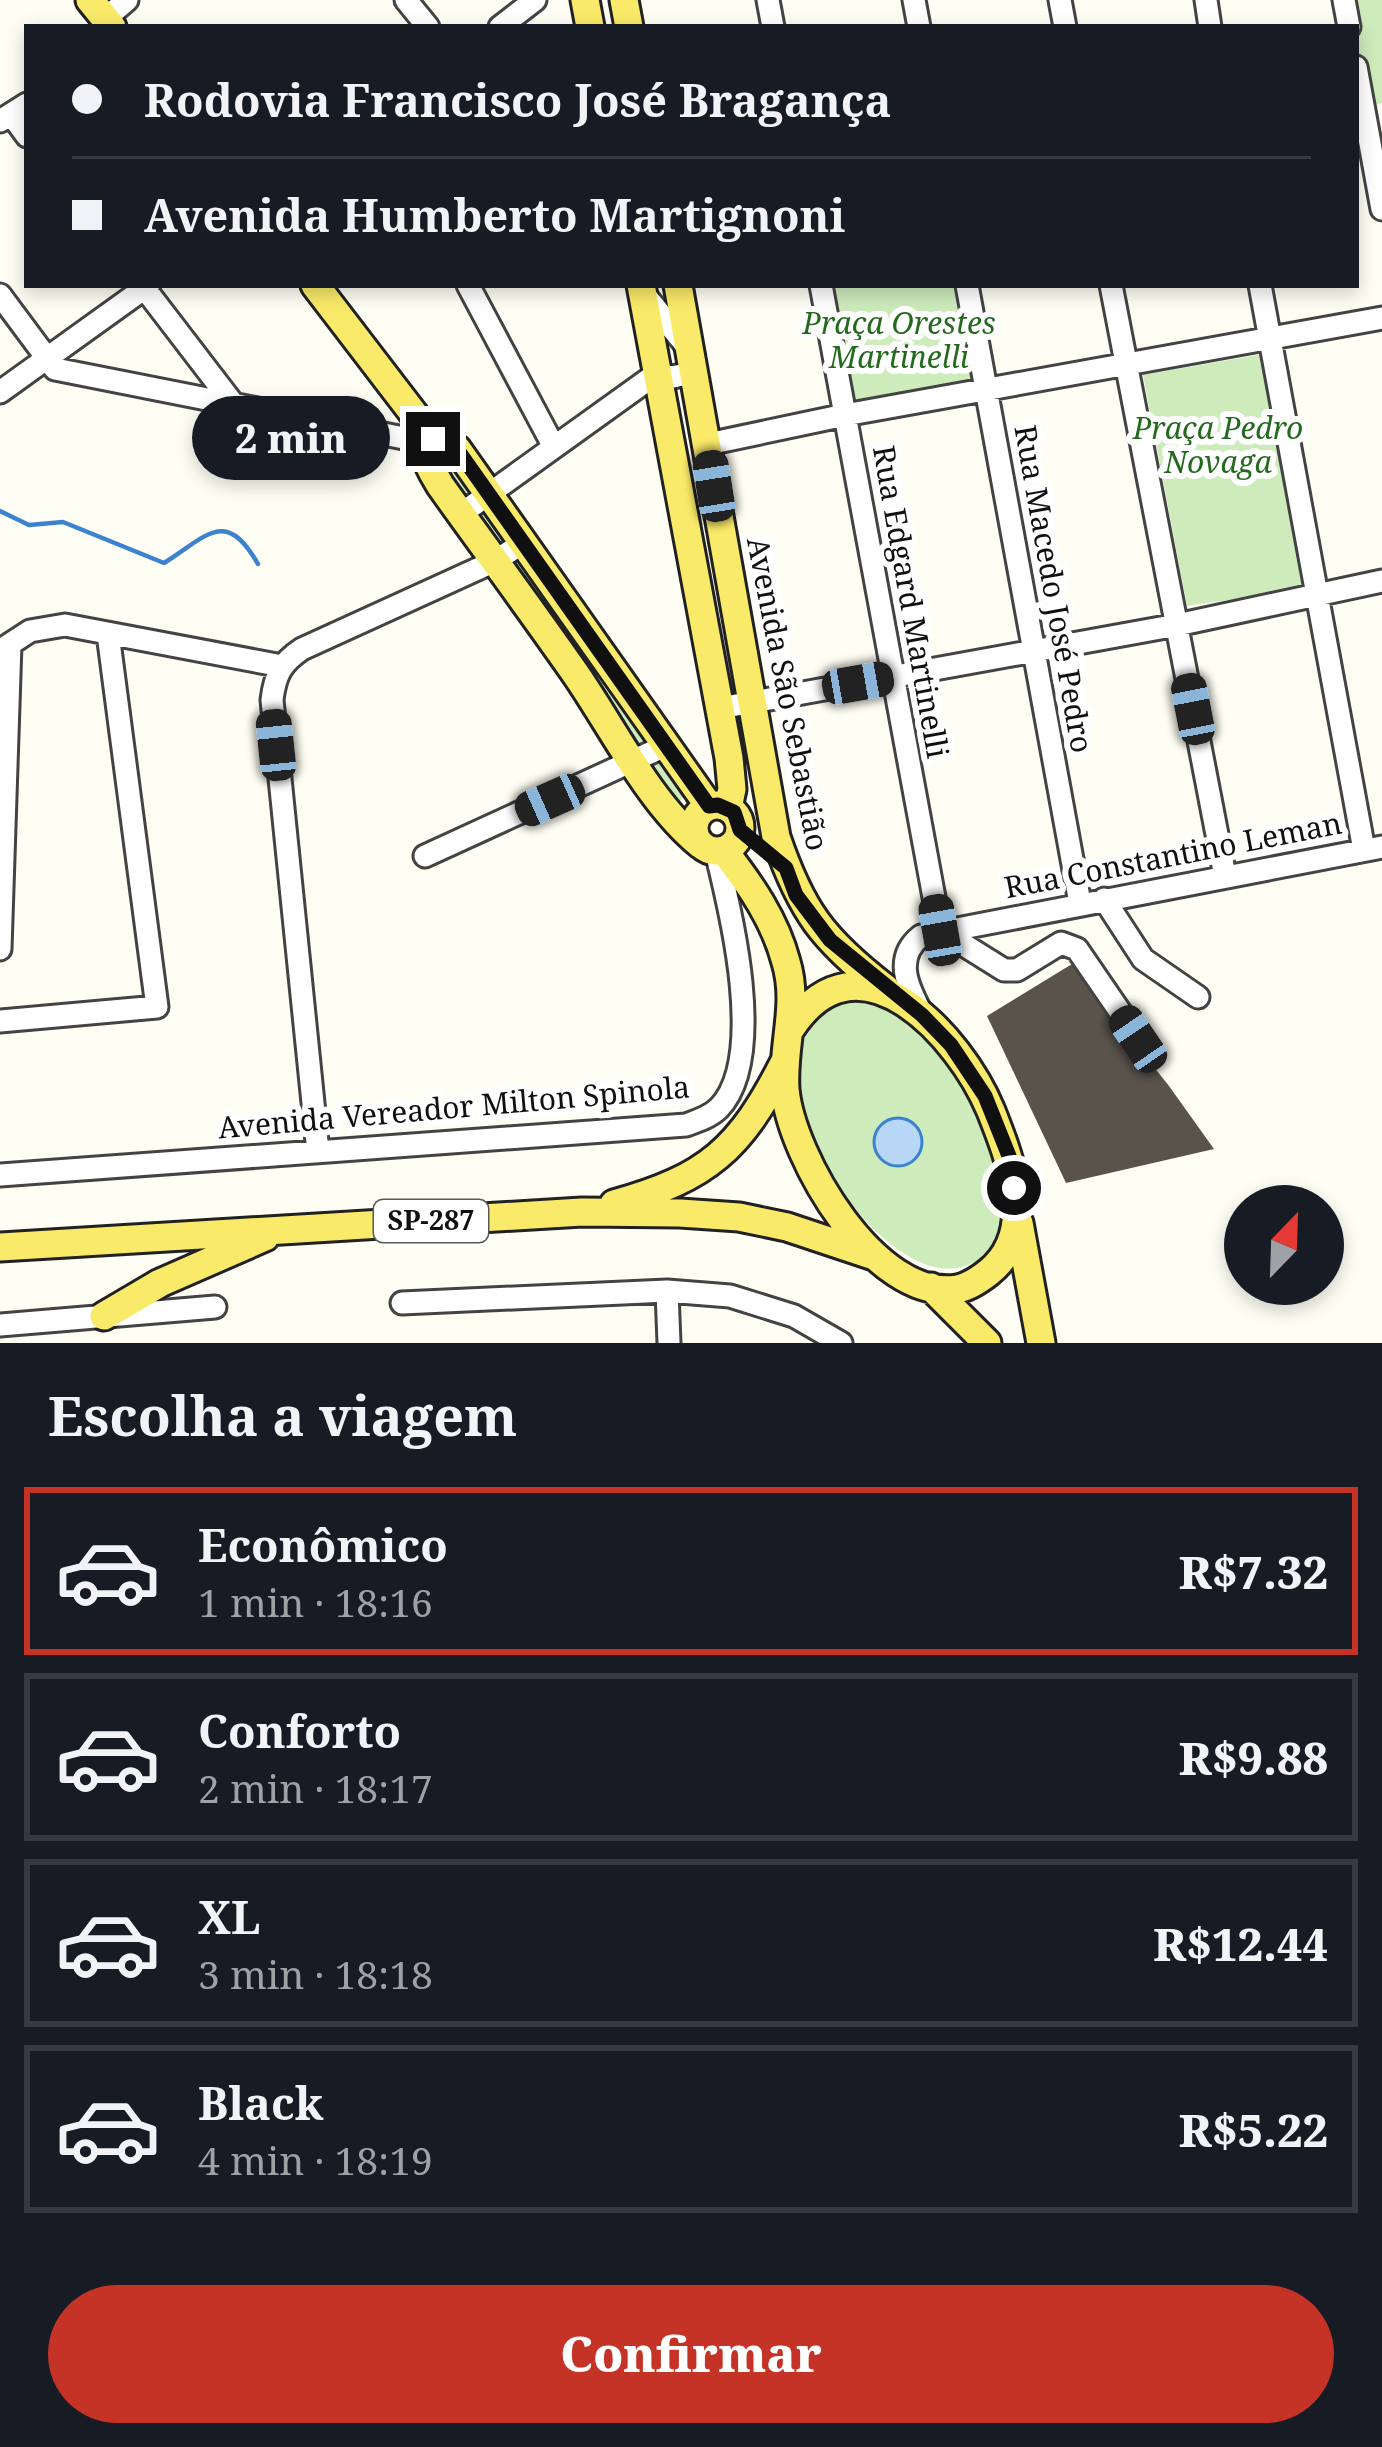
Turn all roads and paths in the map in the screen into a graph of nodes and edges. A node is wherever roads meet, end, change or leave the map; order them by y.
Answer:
1 (127, 0) edge
2 (406, 0) edge
3 (535, 0) edge
4 (102, 15) edge
5 (426, 24) edge
6 (504, 24) edge
7 (1359, 98) edge
8 (1362, 128) edge
9 (1382, 209) edge
10 (142, 288) edge
11 (146, 288) edge
12 (317, 288) edge
13 (470, 288) edge
14 (640, 288) edge
15 (641, 288) edge
16 (679, 288) edge
17 (822, 288) edge
18 (968, 288) edge
19 (1112, 288) edge
20 (1260, 288) edge
21 (0, 295) edge
22 (1382, 318) edge
23 (1270, 336) junction
24 (47, 358) junction
25 (692, 361) junction
26 (1125, 366) junction
27 (656, 374) junction
28 (0, 392) edge
29 (987, 392) junction
30 (231, 401) junction
31 (845, 415) junction
32 (431, 441) junction
33 (708, 444) junction
34 (554, 447) junction
35 (488, 495) junction
36 (461, 514) junction
37 (521, 544) junction
38 (495, 561) junction
39 (1382, 581) edge
40 (1318, 595) junction
41 (1177, 625) junction
42 (740, 633) junction
43 (108, 634) junction
44 (707, 640) junction
45 (5, 648) edge
46 (1035, 651) junction
47 (282, 666) junction
48 (893, 676) junction
49 (751, 701) junction
50 (720, 708) junction
51 (665, 746) junction
52 (634, 763) junction
53 (723, 837) junction
54 (1373, 848) edge
55 (425, 856) dead end
56 (788, 872) junction
57 (1226, 876) junction
58 (1104, 899) junction
59 (1080, 904) junction
60 (940, 930) junction
61 (0, 949) edge
62 (1198, 997) dead end
63 (912, 1008) junction
64 (0, 1021) edge
65 (791, 1028) junction
66 (1138, 1039) dead end
67 (786, 1059) junction
68 (318, 1152) junction
69 (0, 1174) edge
70 (583, 1213) junction
71 (1018, 1216) junction
72 (280, 1230) junction
73 (0, 1247) edge
74 (877, 1257) junction
75 (931, 1288) junction
76 (667, 1291) junction
77 (402, 1304) dead end
78 (214, 1307) dead end
79 (104, 1316) junction
80 (0, 1325) edge
81 (669, 1343) edge
82 (841, 1343) edge
83 (987, 1343) edge
84 (1041, 1343) edge

1 - 4 street
2 - 5 street
3 - 6 street
7 - 8 street
8 - 9 street
10 - 24 street
11 - 30 street
12 - 32 main road
13 - 34 street
14 - 27 main road
15 - 25 street
16 - 25 main road, Avenida São Sebastião
17 - 31 street, Rua Edgard Martinelli
18 - 29 street, Rua Macedo José Pedro
19 - 26 street
20 - 23 street
21 - 24 street
22 - 23 street
23 - 26 street
23 - 40 street
24 - 28 street
24 - 30 street
25 - 27 street
25 - 33 main road, Avenida São Sebastião
26 - 29 street
26 - 41 street
27 - 34 street
27 - 44 main road
29 - 31 street
29 - 46 street, Rua Macedo José Pedro
30 - 32 street
31 - 33 street
31 - 48 street, Rua Edgard Martinelli
32 - 35 main road
32 - 36 main road
33 - 42 main road, Avenida São Sebastião
34 - 35 street
35 - 36 street
35 - 37 main road
36 - 38 main road
37 - 38 street
37 - 51 main road
38 - 47 street
38 - 52 main road
39 - 40 street
40 - 41 street
40 - 54 street
41 - 46 street
41 - 57 street
42 - 44 main road
42 - 49 main road, Avenida São Sebastião
43 - 45 street
43 - 47 street
43 - 64 street
44 - 50 main road
45 - 61 street
46 - 48 street
46 - 59 street, Rua Macedo José Pedro
47 - 68 street
48 - 49 street
48 - 60 street, Rua Edgard Martinelli
49 - 50 street
49 - 56 main road, Avenida São Sebastião
50 - 53 main road
51 - 52 street
51 - 53 main road
52 - 53 main road
52 - 55 street
53 - 56 main road
53 - 65 main road
53 - 68 street, Avenida Vereador Milton Spinola
54 - 57 street, Rua Constantino Leman
56 - 63 main road, Avenida São Sebastião
57 - 58 street, Rua Constantino Leman
58 - 59 street, Rua Constantino Leman
58 - 62 street
59 - 60 street, Rua Constantino Leman
60 - 63 street
60 - 66 street
63 - 65 main road
63 - 71 main road
65 - 67 main road
67 - 70 main road, SP-287
67 - 74 main road
68 - 69 street, Avenida Vereador Milton Spinola
70 - 72 main road, SP-287
70 - 74 main road, SP-287
71 - 75 main road
71 - 84 main road
72 - 73 main road, SP-287
72 - 79 main road
74 - 75 main road
75 - 83 main road
76 - 77 street
76 - 81 street
76 - 82 street
78 - 79 street
79 - 80 street

